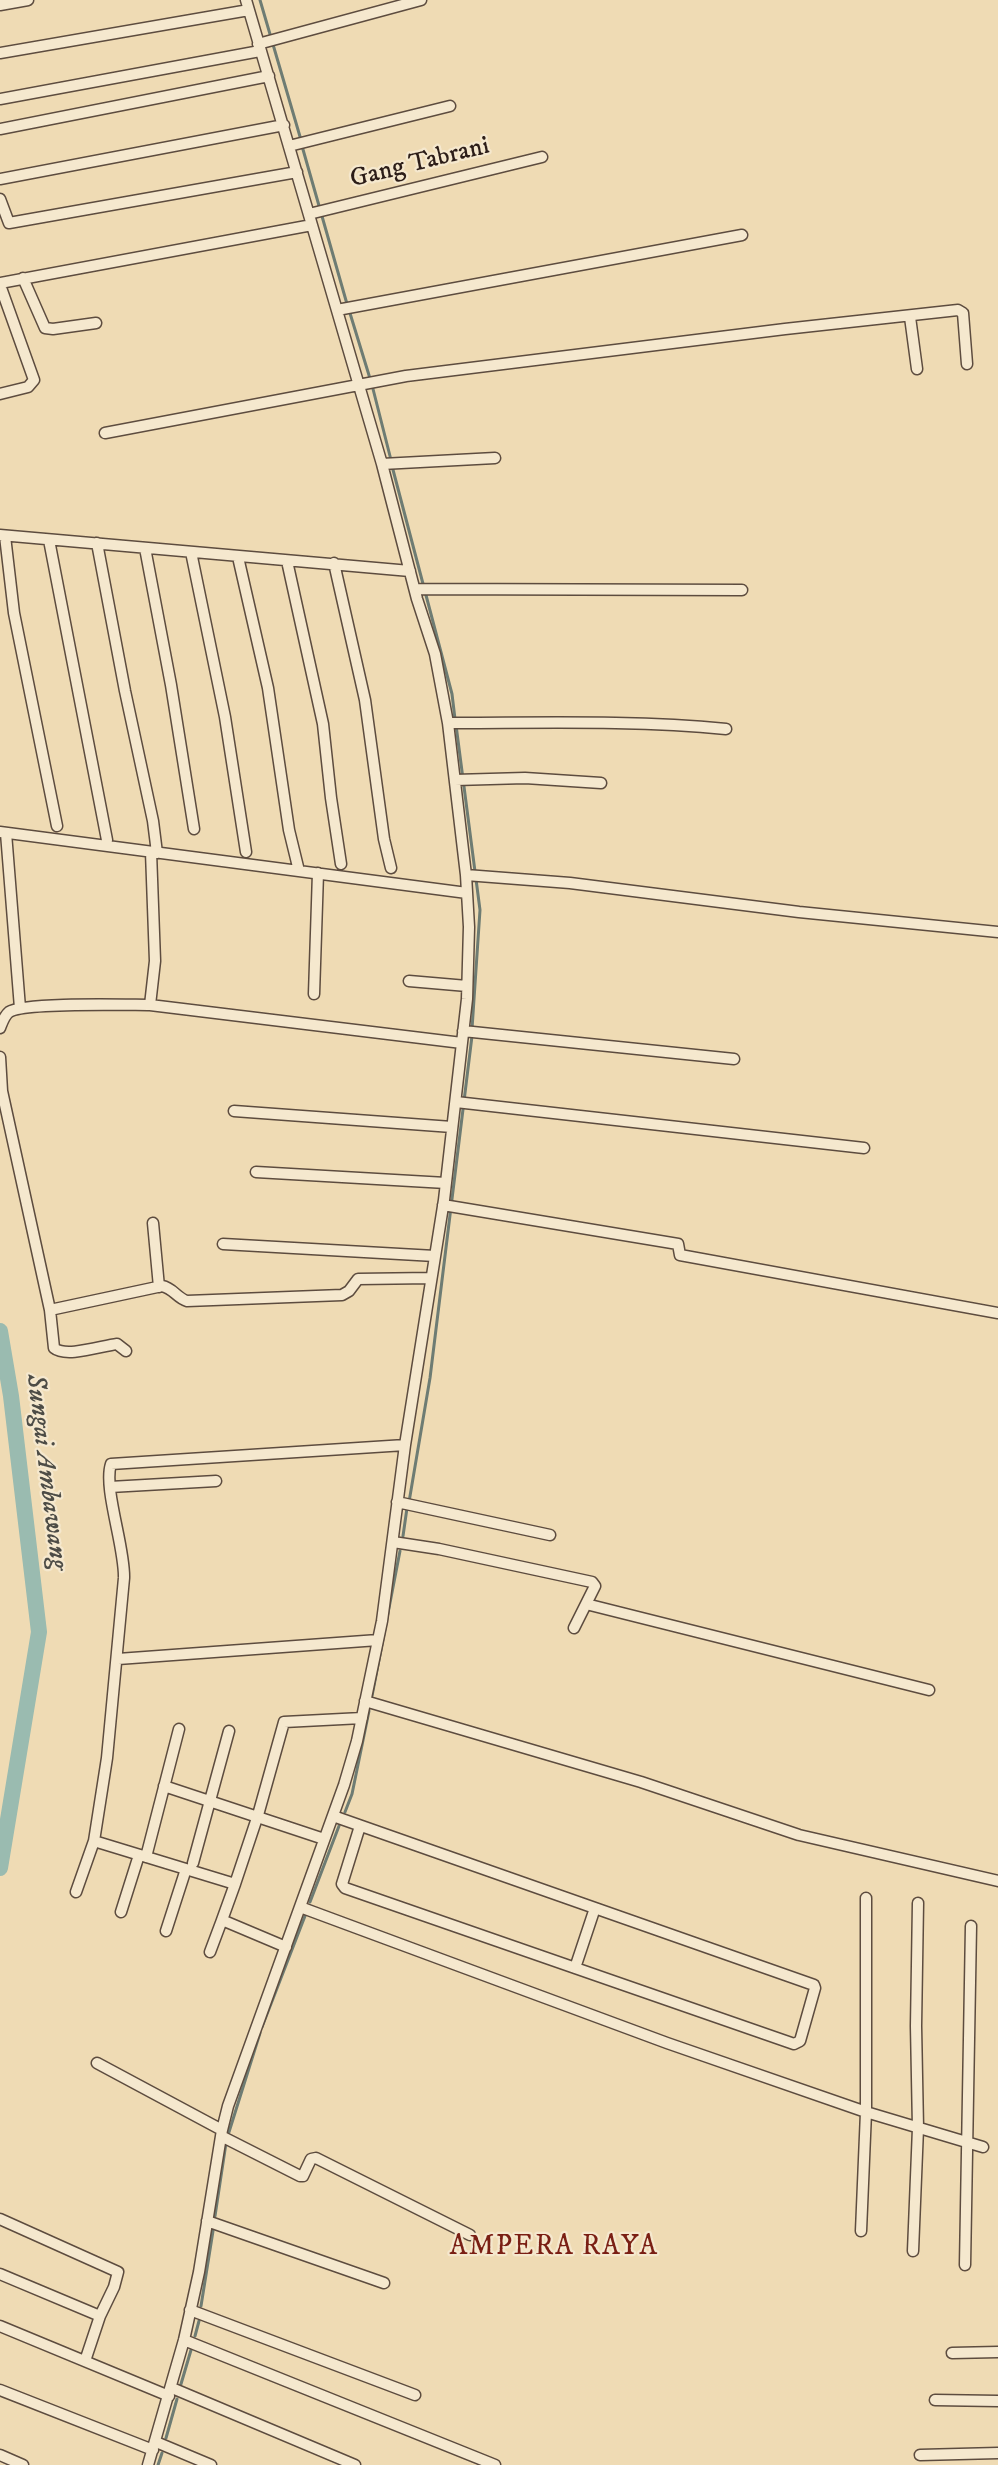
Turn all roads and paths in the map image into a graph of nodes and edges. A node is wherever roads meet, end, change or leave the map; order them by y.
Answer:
1 (28, 0) edge
2 (421, 0) edge
3 (0, 5) edge
4 (247, 5) edge
5 (260, 46) junction
6 (0, 53) edge
7 (269, 76) junction
8 (0, 99) edge
9 (450, 106) dead end
10 (284, 125) junction
11 (0, 129) edge
12 (297, 144) junction
13 (542, 157) dead end
14 (297, 172) junction
15 (0, 179) edge
16 (0, 199) edge
17 (314, 216) junction
18 (742, 234) dead end
19 (23, 278) junction
20 (0, 284) edge
21 (343, 308) junction
22 (910, 317) junction
23 (96, 323) dead end
24 (967, 364) dead end
25 (917, 369) dead end
26 (365, 382) junction
27 (0, 394) edge
28 (105, 434) dead end
29 (495, 458) dead end
30 (382, 464) junction
31 (2, 536) edge
32 (49, 540) junction
33 (97, 543) junction
34 (146, 548) junction
35 (191, 552) junction
36 (238, 557) junction
37 (287, 561) junction
38 (334, 563) junction
39 (410, 571) junction
40 (415, 589) junction
41 (742, 590) dead end
42 (448, 723) junction
43 (726, 729) dead end
44 (455, 780) junction
45 (601, 783) dead end
46 (57, 826) dead end
47 (194, 829) dead end
48 (3, 833) edge
49 (107, 840) dead end
50 (154, 852) junction
51 (246, 852) dead end
52 (341, 864) dead end
53 (391, 868) dead end
54 (299, 871) junction
55 (318, 873) junction
56 (466, 875) junction
57 (467, 893) junction
58 (998, 932) edge
59 (409, 981) dead end
60 (467, 986) junction
61 (314, 994) dead end
62 (150, 1005) junction
63 (20, 1008) junction
64 (0, 1028) edge
65 (463, 1031) junction
66 (462, 1043) junction
67 (0, 1057) edge
68 (734, 1059) dead end
69 (456, 1102) junction
70 (234, 1111) dead end
71 (452, 1127) junction
72 (864, 1148) dead end
73 (256, 1172) dead end
74 (446, 1183) junction
75 (443, 1205) junction
76 (153, 1223) dead end
77 (223, 1244) dead end
78 (435, 1256) junction
79 (431, 1278) junction
80 (159, 1287) junction
81 (50, 1310) junction
82 (998, 1313) edge
83 (126, 1351) dead end
84 (405, 1445) junction
85 (216, 1482) dead end
86 (110, 1487) junction
87 (397, 1502) junction
88 (550, 1535) dead end
89 (393, 1542) junction
90 (586, 1604) junction
91 (574, 1628) dead end
92 (378, 1640) junction
93 (118, 1659) junction
94 (929, 1690) dead end
95 (365, 1701) junction
96 (362, 1718) junction
97 (179, 1729) dead end
98 (230, 1731) dead end
99 (164, 1786) junction
100 (211, 1801) junction
101 (258, 1815) junction
102 (333, 1816) junction
103 (360, 1826) junction
104 (95, 1836) junction
105 (324, 1839) junction
106 (143, 1856) junction
107 (190, 1866) junction
108 (998, 1881) edge
109 (235, 1884) junction
110 (76, 1892) dead end
111 (866, 1898) dead end
112 (918, 1904) dead end
113 (300, 1907) junction
114 (595, 1908) junction
115 (121, 1912) dead end
116 (222, 1920) junction
117 (971, 1926) dead end
118 (166, 1931) dead end
119 (286, 1947) junction
120 (210, 1953) dead end
121 (575, 1968) junction
122 (97, 2063) dead end
123 (866, 2112) junction
124 (918, 2128) junction
125 (222, 2133) junction
126 (968, 2142) junction
127 (983, 2147) dead end
128 (0, 2219) edge
129 (207, 2221) junction
130 (861, 2231) dead end
131 (470, 2235) dead end
132 (913, 2251) dead end
133 (965, 2265) dead end
134 (0, 2274) edge
135 (384, 2283) dead end
136 (190, 2310) junction
137 (100, 2316) junction
138 (0, 2326) edge
139 (184, 2340) junction
140 (998, 2352) edge
141 (952, 2353) dead end
142 (85, 2361) junction
143 (0, 2390) edge
144 (170, 2392) junction
145 (415, 2395) dead end
146 (935, 2400) dead end
147 (998, 2401) edge
148 (154, 2446) junction
149 (998, 2453) edge
150 (0, 2455) edge
151 (920, 2455) dead end
152 (23, 2465) edge
153 (148, 2465) edge
154 (211, 2465) edge
155 (355, 2465) edge
156 (495, 2465) edge

1 - 3 street
2 - 5 street
4 - 5 street
4 - 6 street
5 - 7 street
5 - 8 street
7 - 10 street
7 - 11 street
9 - 12 street
10 - 12 street
10 - 15 street
12 - 14 street
13 - 17 street, Gang Tabrani
14 - 16 street
14 - 17 street
17 - 19 street, Gang Tabrani
17 - 21 street
18 - 21 street
19 - 20 street, Gang Tabrani
19 - 23 street
20 - 27 street
21 - 26 street
22 - 24 street
22 - 25 street
22 - 26 street
26 - 28 street
26 - 30 street
29 - 30 street
30 - 39 street
31 - 32 street
31 - 46 street
32 - 33 street
32 - 49 street
33 - 34 street
33 - 50 street
34 - 35 street
34 - 47 street
35 - 36 street
35 - 51 street
36 - 37 street
36 - 54 street
37 - 38 street
37 - 52 street
38 - 39 street
38 - 53 street
39 - 40 street
40 - 41 street
40 - 42 street
42 - 43 street
42 - 44 street
44 - 45 street
44 - 56 street
48 - 50 street
48 - 63 street
50 - 54 street
50 - 62 street
54 - 55 street
55 - 57 street
55 - 61 street
56 - 57 street
56 - 58 street
57 - 60 street
59 - 60 street
60 - 65 street
62 - 63 street
62 - 66 street
63 - 64 street
65 - 66 street
65 - 68 street
66 - 69 street
67 - 81 street
69 - 71 street
69 - 72 street
70 - 71 street
71 - 74 street
73 - 74 street
74 - 75 street
75 - 78 street
75 - 82 street
76 - 80 street
77 - 78 street
78 - 79 street
79 - 80 street
79 - 84 street
80 - 81 street
81 - 83 street
84 - 86 street
84 - 87 street
85 - 86 street
86 - 93 street
87 - 88 street
87 - 89 street
89 - 90 street
89 - 92 street
90 - 91 street
90 - 94 street
92 - 93 street
92 - 95 street
93 - 104 street
95 - 96 street
95 - 108 street
96 - 101 street
96 - 102 street
97 - 99 street
98 - 100 street
99 - 100 street
99 - 106 street
100 - 101 street
100 - 107 street
101 - 105 street
101 - 109 street
102 - 103 street
102 - 105 street
103 - 114 street
103 - 121 street
104 - 106 street
104 - 110 street
105 - 113 street
106 - 107 street
106 - 115 street
107 - 109 street
107 - 118 street
109 - 116 street
111 - 123 street
112 - 124 street
113 - 119 street
113 - 123 street
114 - 121 street
114 - 121 street
116 - 119 street
116 - 120 street
117 - 126 street
119 - 125 street
122 - 125 street
123 - 124 street
123 - 130 street
124 - 126 street
124 - 132 street
125 - 129 street
125 - 131 street
126 - 127 street
126 - 133 street
128 - 137 street
129 - 135 street
129 - 136 street
134 - 137 street
136 - 139 street
136 - 145 street
137 - 142 street
138 - 142 street
139 - 144 street
139 - 156 street
140 - 141 street
142 - 144 street
143 - 148 street
144 - 148 street
144 - 155 street
146 - 147 street
148 - 153 street
148 - 154 street
149 - 151 street
150 - 152 street

